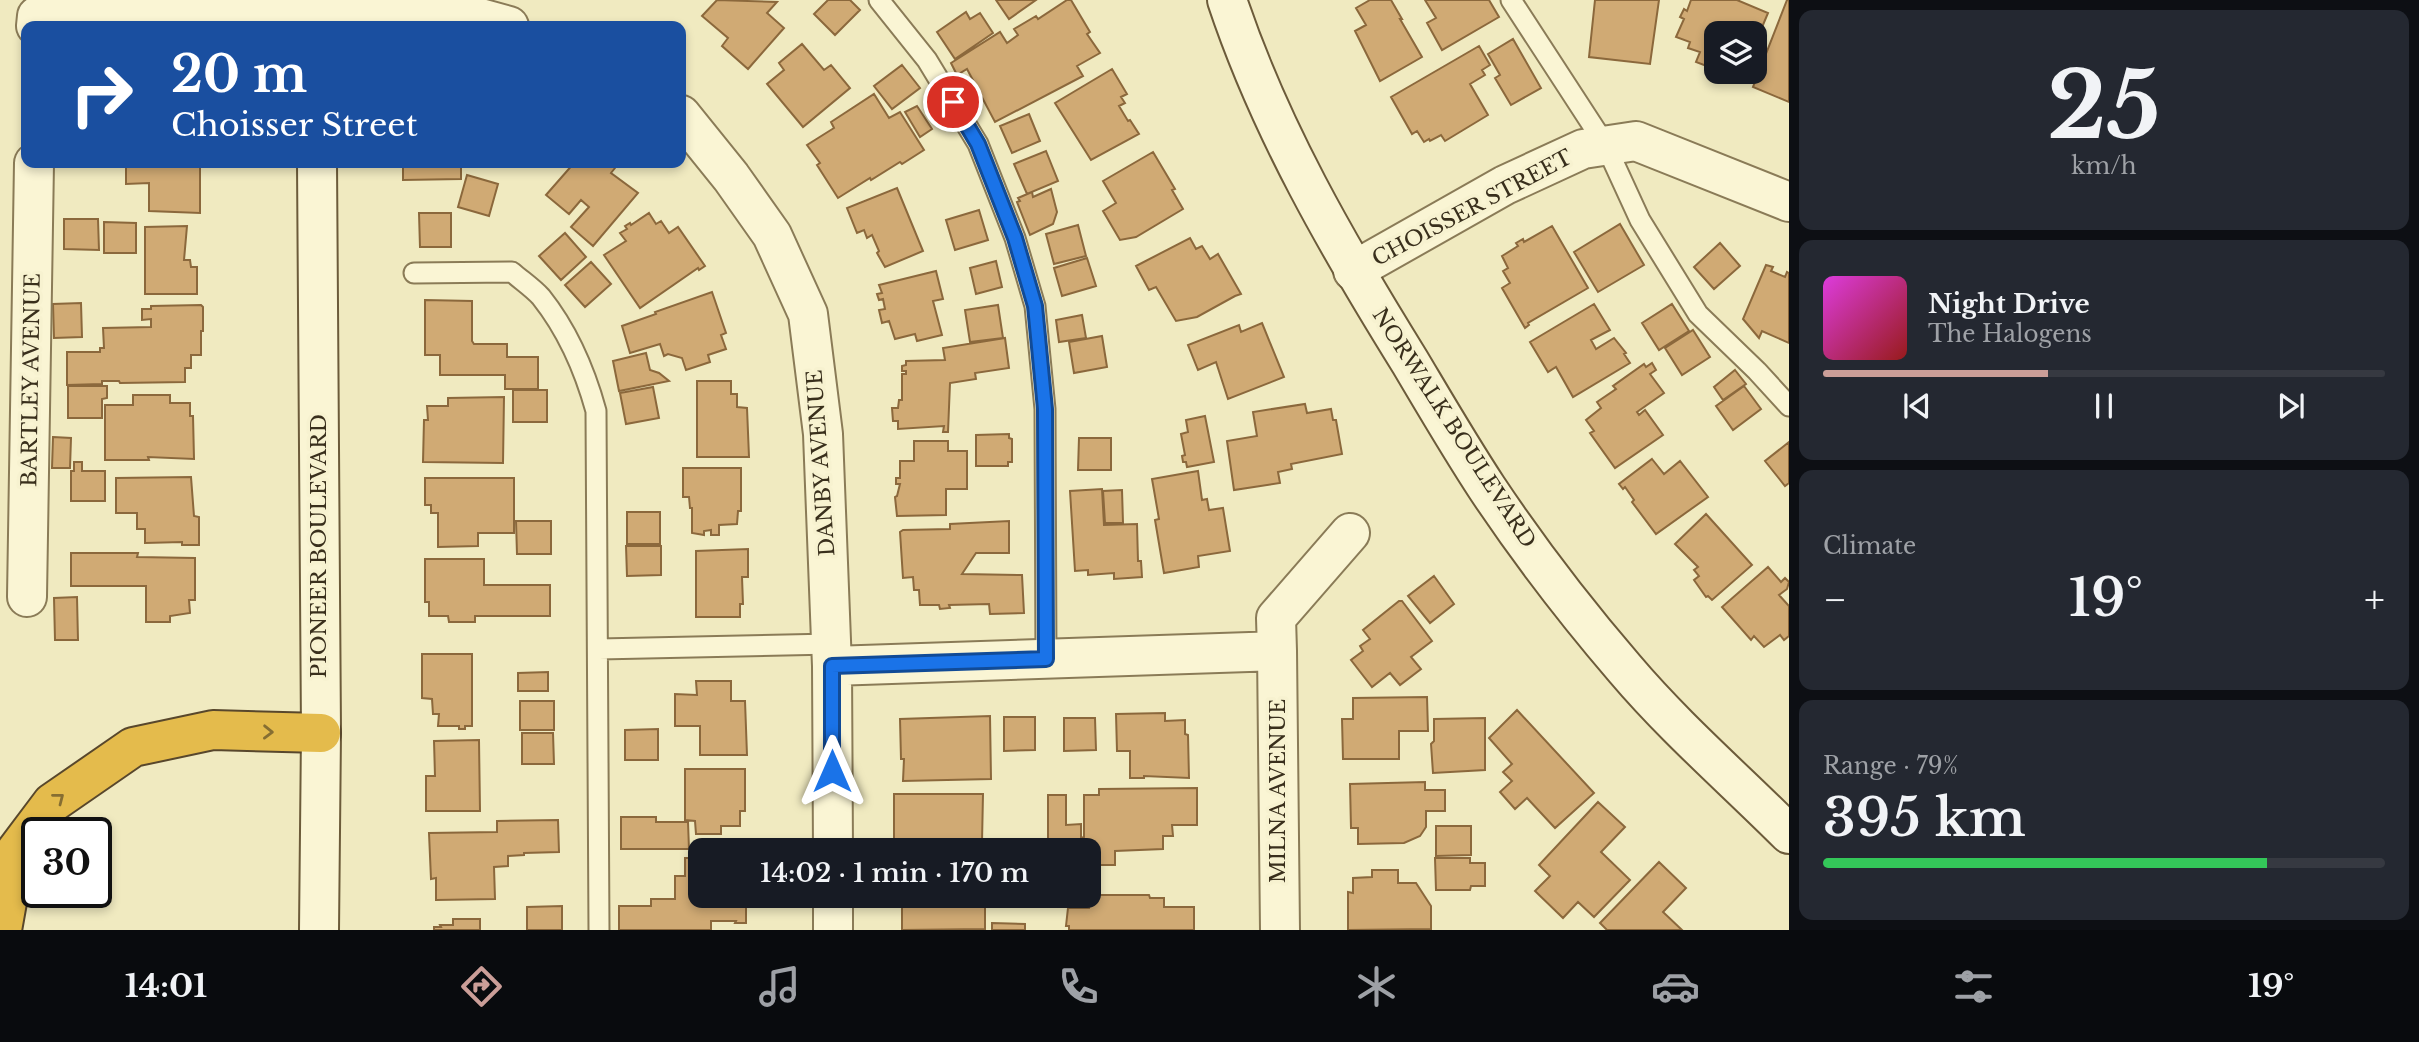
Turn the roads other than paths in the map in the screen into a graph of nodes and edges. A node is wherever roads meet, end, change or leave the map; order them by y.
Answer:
1 (879, 0) edge
2 (1227, 0) edge
3 (1511, 0) edge
4 (316, 14) edge
5 (36, 21) edge
6 (491, 21) edge
7 (686, 121) edge
8 (1606, 146) junction
9 (34, 168) edge
10 (317, 168) edge
11 (1789, 202) edge
12 (1353, 271) junction
13 (414, 273) dead end
14 (1789, 406) edge
15 (1349, 533) dead end
16 (27, 597) dead end
17 (599, 649) junction
18 (1277, 651) junction
19 (832, 655) junction
20 (1046, 659) junction
21 (320, 733) junction
22 (1789, 834) edge
23 (833, 838) edge
24 (833, 908) edge
25 (2, 930) edge
26 (319, 930) edge
27 (599, 930) edge
28 (833, 930) edge
29 (1280, 930) edge

1 - 20 lane
2 - 12 street, NORWALK BOULEVARD
3 - 8 lane
4 - 5 street
4 - 6 street
7 - 19 street, DANBY AVENUE
8 - 11 street, CHOISSER STREET
8 - 12 street, CHOISSER STREET
8 - 14 lane
9 - 16 street, BARTLEY AVENUE
10 - 21 street, PIONEER BOULEVARD
12 - 22 street, NORWALK BOULEVARD
13 - 17 lane
15 - 18 street
17 - 19 lane
17 - 27 lane
18 - 20 street
18 - 29 street, MILNA AVENUE
19 - 20 street
19 - 23 street, DANBY AVENUE
25 -> 21 highway
21 - 26 street, PIONEER BOULEVARD
24 - 28 street

